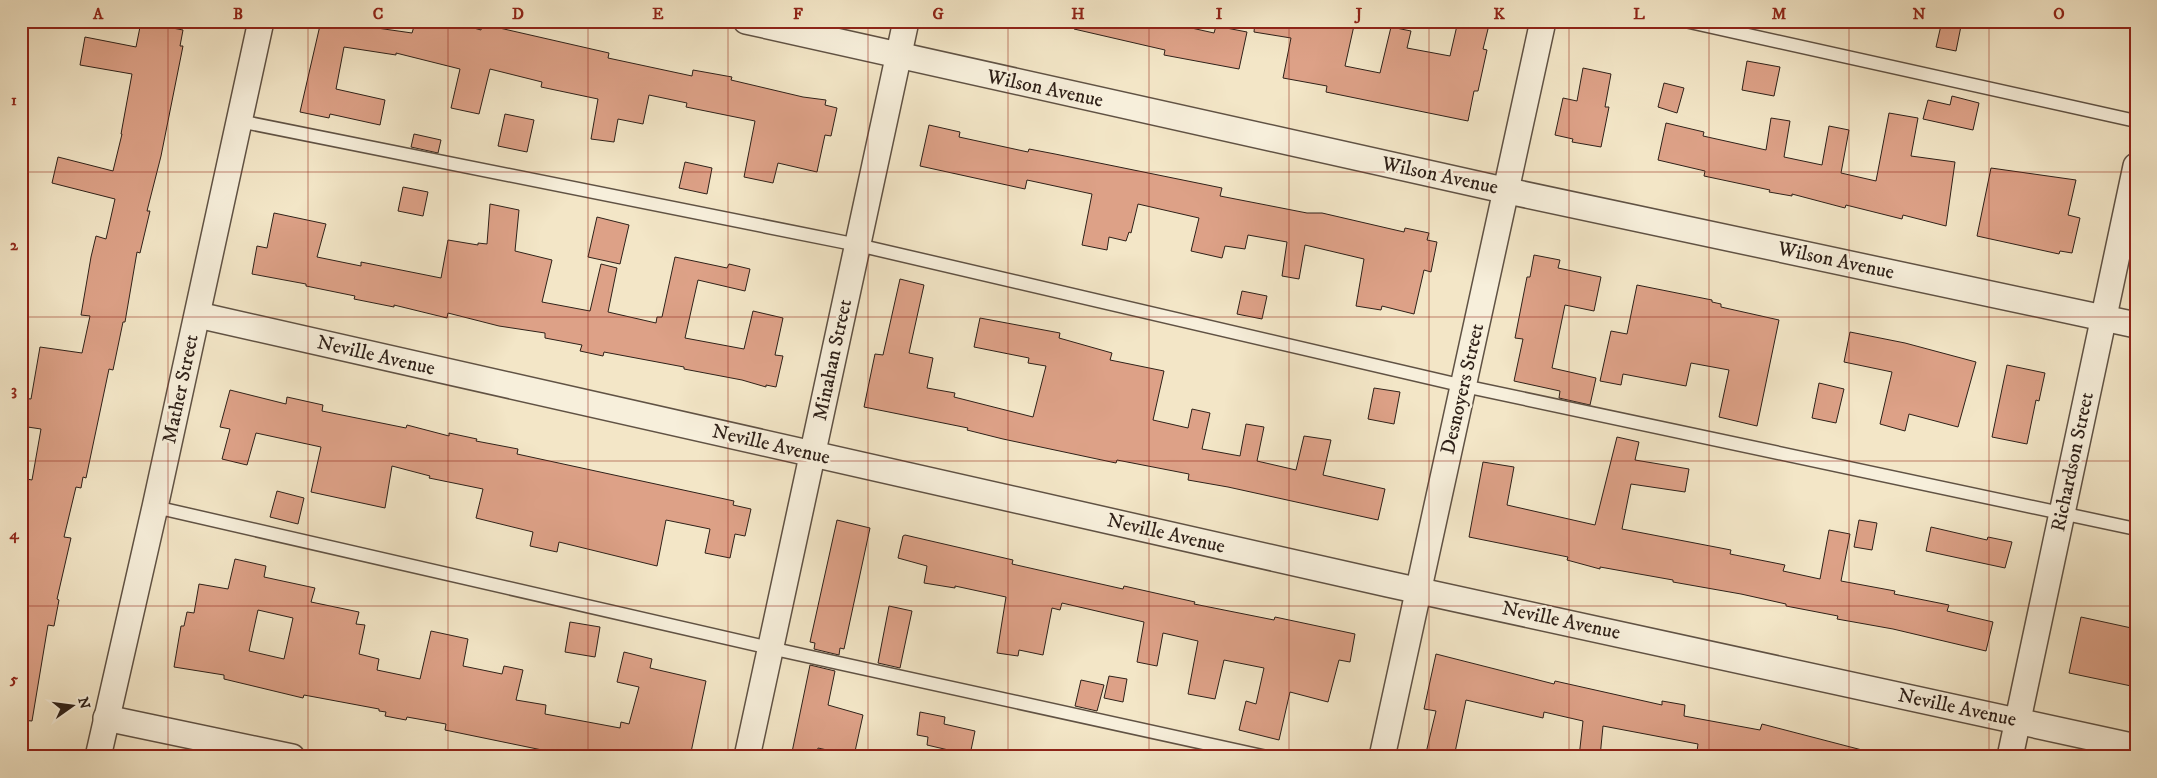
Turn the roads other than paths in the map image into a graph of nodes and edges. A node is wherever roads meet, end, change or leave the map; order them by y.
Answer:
1 (261, 21) edge
2 (746, 21) edge
3 (906, 21) edge
4 (1543, 21) edge
5 (1685, 21) edge
6 (898, 56) junction
7 (239, 121) junction
8 (2136, 121) edge
9 (2136, 166) edge
10 (1508, 191) junction
11 (858, 245) junction
12 (198, 315) junction
13 (2103, 318) junction
14 (2136, 325) edge
15 (1464, 386) junction
16 (812, 455) junction
17 (155, 507) junction
18 (2062, 512) junction
19 (2136, 529) edge
20 (1418, 590) junction
21 (770, 648) junction
22 (106, 718) junction
23 (2017, 721) junction
24 (2136, 747) edge
25 (98, 757) edge
26 (292, 757) edge
27 (747, 757) edge
28 (1267, 757) edge
29 (1382, 757) edge
30 (2010, 757) edge

1 - 7 street, Mather Street
2 - 6 street, Wilson Avenue
3 - 6 street, Minahan Street
4 - 10 street, Desnoyers Street
5 - 8 lane
6 - 10 street, Wilson Avenue
6 - 11 street, Minahan Street
7 - 11 lane
7 - 12 street, Mather Street
9 - 13 street, Richardson Street
10 - 13 street, Wilson Avenue
10 - 15 street, Desnoyers Street
11 - 15 lane
11 - 16 street, Minahan Street
12 - 16 street, Neville Avenue
12 - 17 street, Mather Street
13 - 14 street, Wilson Avenue
13 - 18 street, Richardson Street
15 - 18 lane
15 - 20 street, Desnoyers Street
16 - 20 street, Neville Avenue
16 - 21 street, Minahan Street
17 - 21 lane
17 - 22 street, Mather Street
18 - 19 lane
18 - 23 street, Richardson Street
20 - 23 street, Neville Avenue
20 - 29 street, Desnoyers Street
21 - 27 street, Minahan Street
21 - 28 lane
22 - 25 street, Mather Street
22 - 26 street
23 - 24 street, Neville Avenue
23 - 30 street, Richardson Street

